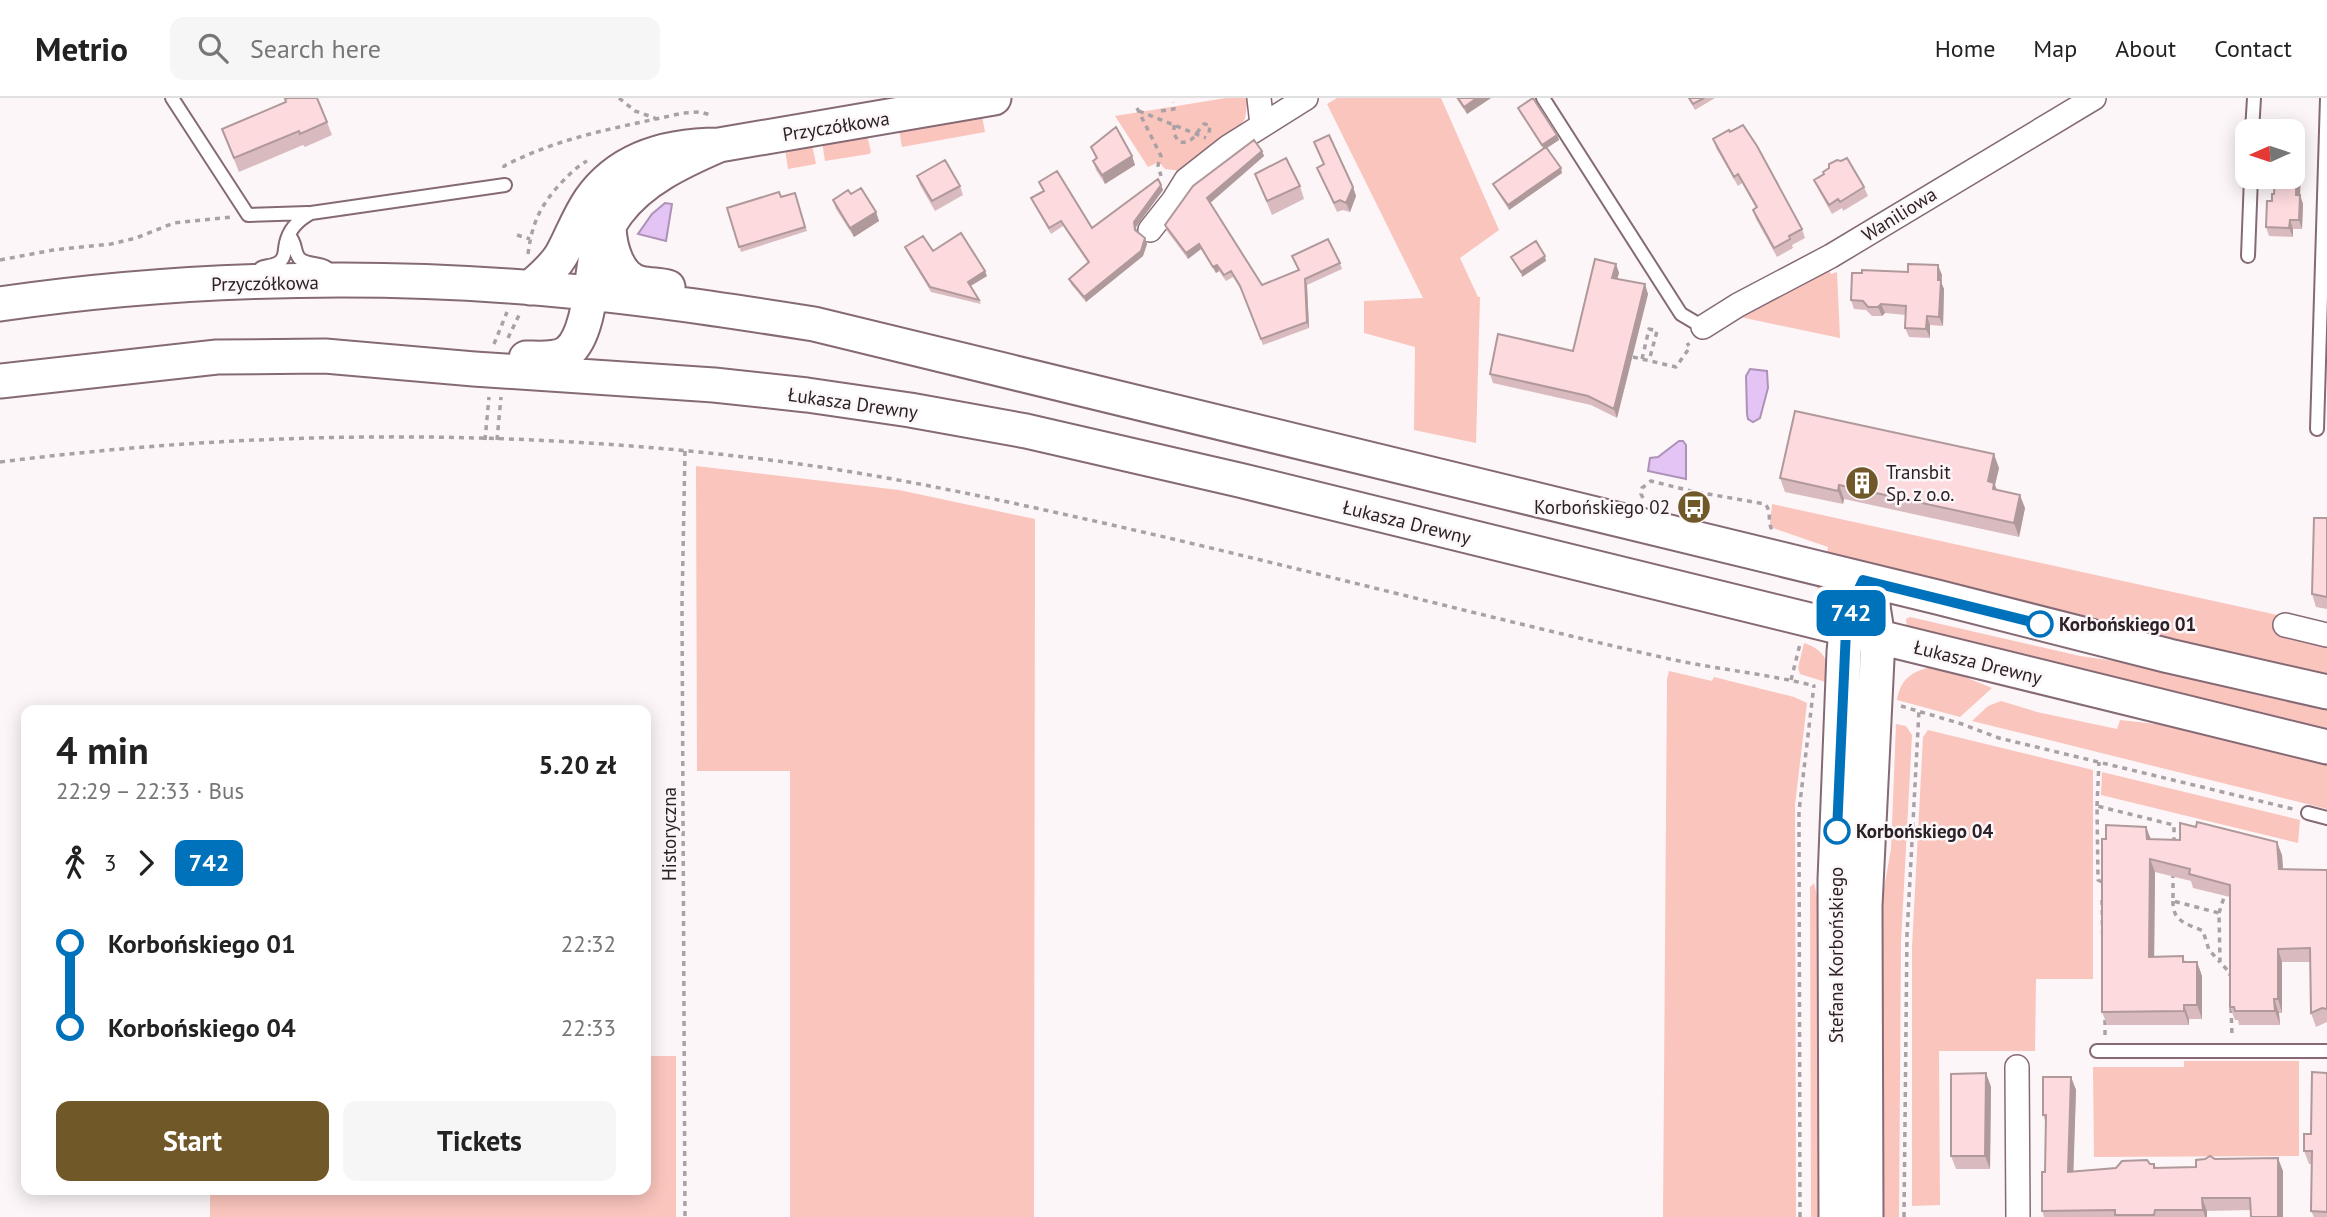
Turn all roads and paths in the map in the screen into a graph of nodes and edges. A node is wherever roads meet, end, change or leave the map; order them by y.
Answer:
1 (172, 98) edge
2 (619, 98) edge
3 (992, 98) edge
4 (1259, 98) edge
5 (1306, 98) edge
6 (1544, 98) edge
7 (2094, 98) edge
8 (2253, 98) edge
9 (2327, 98) edge
10 (1173, 102) dead end
11 (1161, 111) dead end
12 (657, 119) junction
13 (2252, 119) edge
14 (1174, 125) junction
15 (1262, 125) junction
16 (715, 130) junction
17 (1197, 134) junction
18 (568, 176) dead end
19 (1161, 176) dead end
20 (505, 185) joint
21 (2251, 189) edge
22 (310, 213) junction
23 (248, 215) junction
24 (575, 227) junction
25 (608, 228) junction
26 (1150, 230) dead end
27 (517, 235) dead end
28 (290, 237) junction
29 (530, 239) junction
30 (2248, 256) dead end
31 (0, 260) edge
32 (342, 282) junction
33 (251, 283) junction
34 (527, 286) junction
35 (578, 293) junction
36 (0, 304) edge
37 (694, 305) junction
38 (1703, 327) joint
39 (1682, 337) dead end
40 (506, 341) dead end
41 (217, 357) junction
42 (1633, 357) dead end
43 (1642, 359) junction
44 (1649, 361) junction
45 (562, 365) junction
46 (0, 382) edge
47 (501, 395) dead end
48 (2317, 429) dead end
49 (497, 440) junction
50 (685, 451) junction
51 (0, 462) edge
52 (1711, 488) dead end
53 (1710, 494) junction
54 (1648, 500) dead end
55 (1775, 534) dead end
56 (1863, 580) junction
57 (2286, 625) dead end
58 (1846, 630) junction
59 (2327, 635) edge
60 (1878, 638) junction
61 (1800, 641) dead end
62 (1791, 680) junction
63 (1814, 685) junction
64 (1823, 687) dead end
65 (2327, 692) edge
66 (1896, 704) dead end
67 (1919, 710) junction
68 (2327, 747) edge
69 (2099, 762) junction
70 (2098, 806) junction
71 (2308, 813) joint
72 (2327, 818) edge
73 (2174, 850) edge
74 (2174, 863) edge
75 (2235, 895) edge
76 (2102, 899) junction
77 (2113, 899) edge
78 (2173, 901) junction
79 (2219, 913) junction
80 (2102, 952) junction
81 (2113, 952) edge
82 (2105, 959) edge
83 (2220, 962) junction
84 (2231, 985) edge
85 (2231, 998) edge
86 (2105, 1006) edge
87 (2232, 1040) dead end
88 (2101, 1046) joint
89 (2327, 1051) edge
90 (2017, 1067) dead end
91 (685, 1217) edge
92 (1800, 1217) edge
93 (1836, 1217) edge
94 (1866, 1217) edge
95 (1903, 1217) edge
96 (2018, 1217) edge

1 - 23 lane
2 - 12 path
3 - 16 main road, Przyczółkowa
4 - 15 street
5 - 15 street
6 - 38 lane
7 - 38 street, Waniliowa
8 - 13 lane
9 - 48 lane
10 - 11 path
12 - 16 path
12 - 20 path
14 - 17 path
14 - 17 path
14 - 19 path
15 - 26 street
16 - 24 main road, Przyczółkowa
16 - 25 main road, Przyczółkowa
17 - 17 path
18 - 29 path
20 - 22 lane
21 - 30 lane
22 - 23 lane
22 - 28 lane
23 - 31 path
24 - 34 main road, Przyczółkowa
24 - 35 main road
25 - 35 main road, Przyczółkowa
25 - 37 main road
27 - 29 path
28 - 32 lane
28 - 33 lane
29 - 34 path
32 - 33 main road, Przyczółkowa
32 - 34 main road, Przyczółkowa
33 - 36 main road, Przyczółkowa
34 - 35 main road
34 - 40 path
35 - 37 main road
35 - 45 main road
37 - 56 main road
39 - 44 path
41 - 45 main road, Łukasza Drewny
41 - 45 main road
41 - 46 main road
42 - 43 path
43 - 44 path
43 - 44 path
45 - 58 main road, Łukasza Drewny
47 - 49 path
49 - 50 path
49 - 51 path
50 - 62 path
50 - 91 path, Historyczna
52 - 53 path
53 - 54 path
53 - 55 path
56 - 58 main road, Stefana Korbońskiego
56 - 60 main road, Stefana Korbońskiego
56 - 65 main road
57 - 59 street
58 - 60 main road, Łukasza Drewny
58 - 93 main road, Stefana Korbońskiego
60 - 68 main road, Łukasza Drewny
60 - 94 main road, Stefana Korbońskiego
61 - 62 path
62 - 63 path
63 - 64 path
63 - 92 path
66 - 67 path
67 - 69 path
67 - 95 path
69 - 70 path
69 - 71 path
70 - 73 path
70 - 76 path
71 - 72 lane
74 - 78 path
75 - 79 path
76 - 77 path
76 - 80 path
78 - 79 path
78 - 83 path
79 - 83 path
80 - 81 path
80 - 82 path
83 - 84 path
85 - 87 path
86 - 88 path
88 - 89 lane
90 - 96 street

